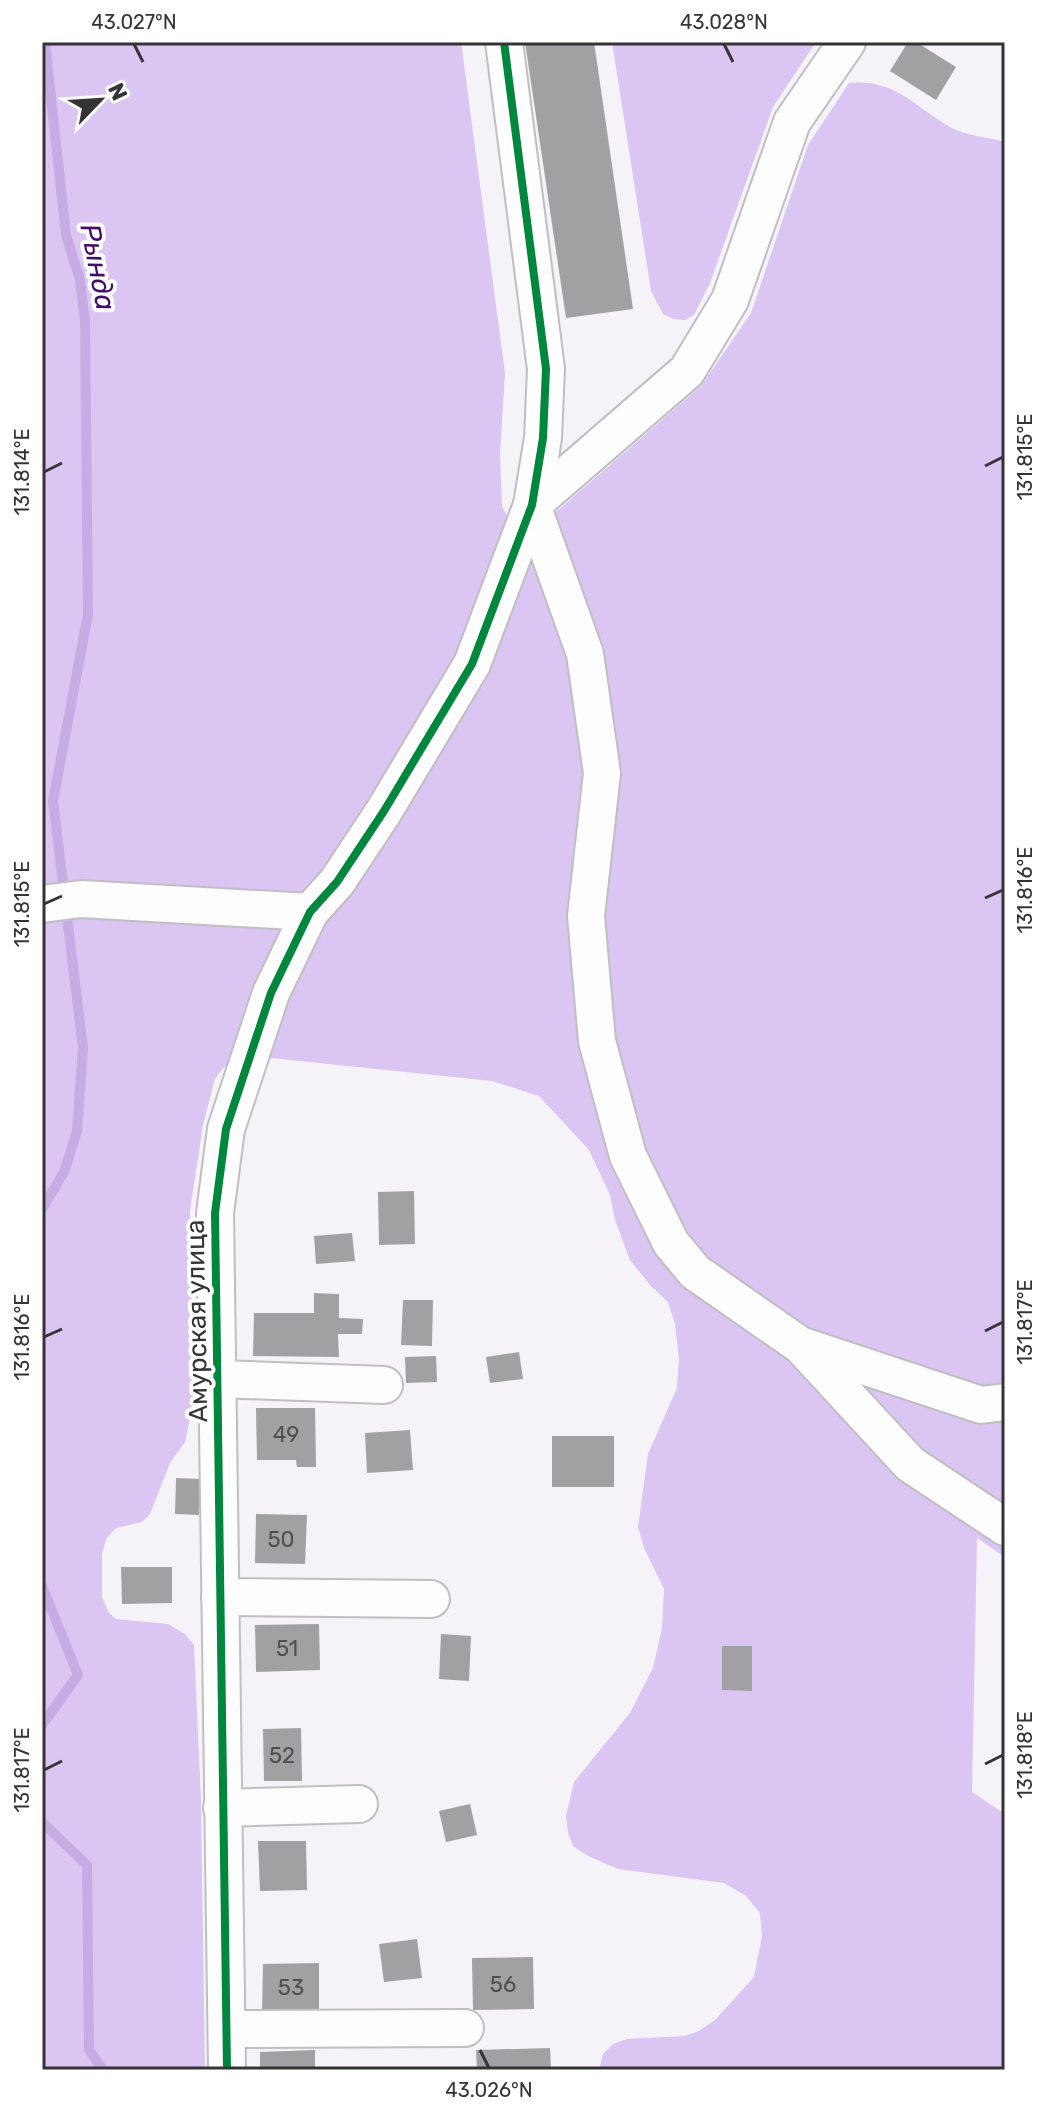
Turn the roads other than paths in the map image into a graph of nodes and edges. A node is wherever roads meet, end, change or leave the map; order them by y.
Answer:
1 (504, 42) edge
2 (847, 42) edge
3 (532, 505) junction
4 (42, 904) edge
5 (310, 912) junction
6 (800, 1345) junction
7 (218, 1379) junction
8 (384, 1385) dead end
9 (1005, 1402) edge
10 (1005, 1527) edge
11 (220, 1597) junction
12 (431, 1599) dead end
13 (359, 1804) dead end
14 (222, 1808) junction
15 (465, 2028) dead end
16 (228, 2029) junction
17 (227, 2070) edge

1 - 3 street, Амурская улица
2 - 3 street
3 - 5 street, Амурская улица
3 - 6 street
4 - 5 street
5 - 7 street, Амурская улица
6 - 9 street
6 - 10 street
7 - 8 street
7 - 11 street, Амурская улица
11 - 12 street
11 - 14 street, Амурская улица
13 - 14 street
14 - 16 street, Амурская улица
15 - 16 street
16 - 17 street, Амурская улица

